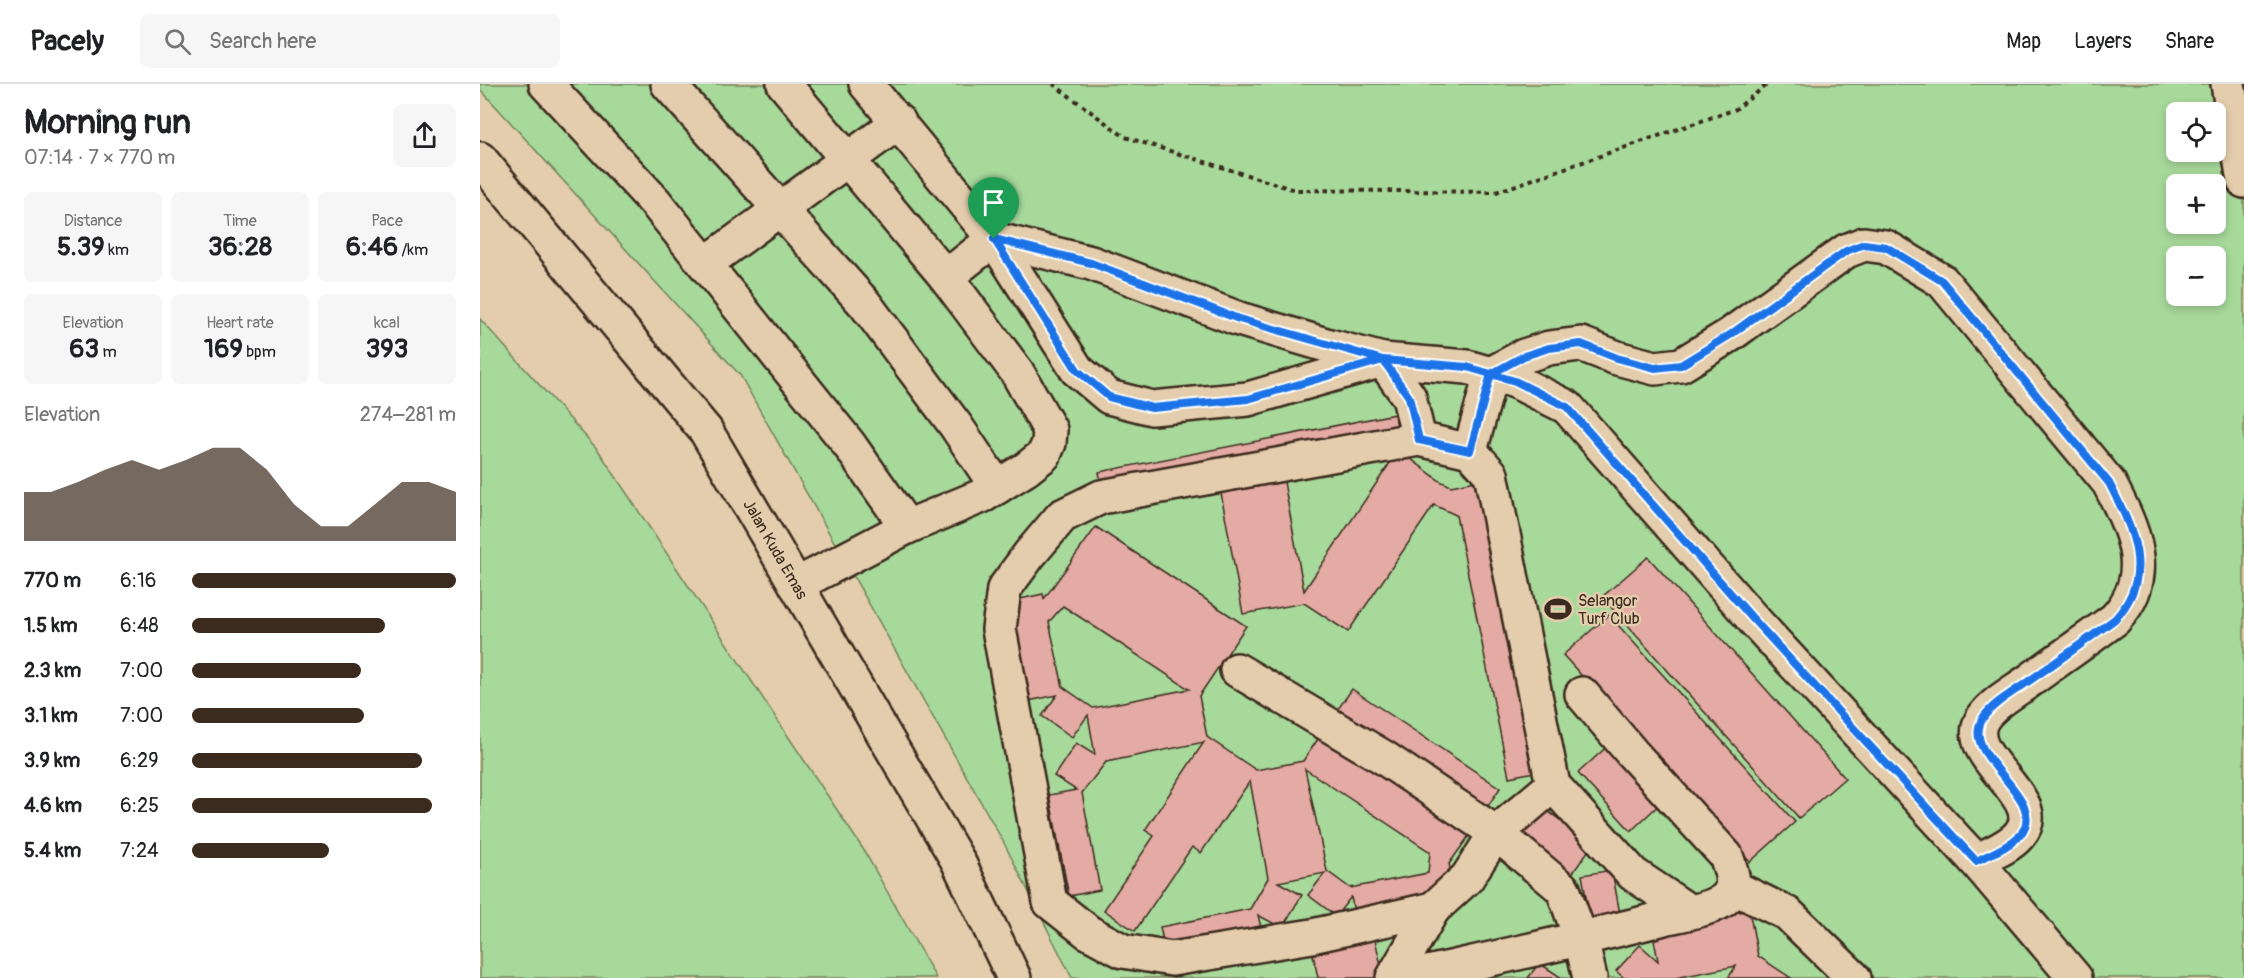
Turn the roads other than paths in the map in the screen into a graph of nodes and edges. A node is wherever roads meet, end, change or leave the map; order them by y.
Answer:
1 (546, 84) edge
2 (668, 84) edge
3 (784, 84) edge
4 (866, 84) edge
5 (2228, 84) edge
6 (899, 122) junction
7 (480, 159) edge
8 (849, 159) junction
9 (2244, 181) edge
10 (780, 209) junction
11 (994, 239) junction
12 (705, 264) junction
13 (946, 277) junction
14 (1383, 360) junction
15 (1491, 374) junction
16 (1419, 440) junction
17 (1470, 451) junction
18 (997, 487) junction
19 (908, 527) junction
20 (796, 585) junction
21 (1237, 670) dead end
22 (1582, 694) dead end
23 (1553, 785) junction
24 (1496, 833) junction
25 (1976, 861) junction
26 (1733, 887) junction
27 (1433, 909) junction
28 (1690, 912) junction
29 (1581, 939) junction
30 (1014, 978) edge
31 (1393, 978) edge
32 (1405, 978) edge
33 (1590, 978) edge
34 (1854, 978) edge
35 (2075, 978) edge

1 - 12 street
2 - 10 street
3 - 8 street
4 - 6 street
5 - 9 street
6 - 8 street
6 - 11 street
7 - 20 street, Jalan Kuda Emas
8 - 10 street
8 - 13 street
10 - 12 street
10 - 18 street
11 - 13 street
11 - 14 street
11 - 14 street
12 - 19 street
13 - 18 street
14 - 15 street
14 - 16 street
15 - 17 street
15 - 25 street
15 - 25 street
16 - 17 street
16 - 27 street
17 - 23 street
18 - 19 street
19 - 20 street
20 - 30 street, Jalan Kuda Emas
21 - 24 street
22 - 26 street
23 - 24 street
23 - 28 street
24 - 27 street
24 - 29 street
25 - 35 street
26 - 28 street
26 - 34 street
27 - 31 street
28 - 29 street
29 - 32 street
29 - 33 street

